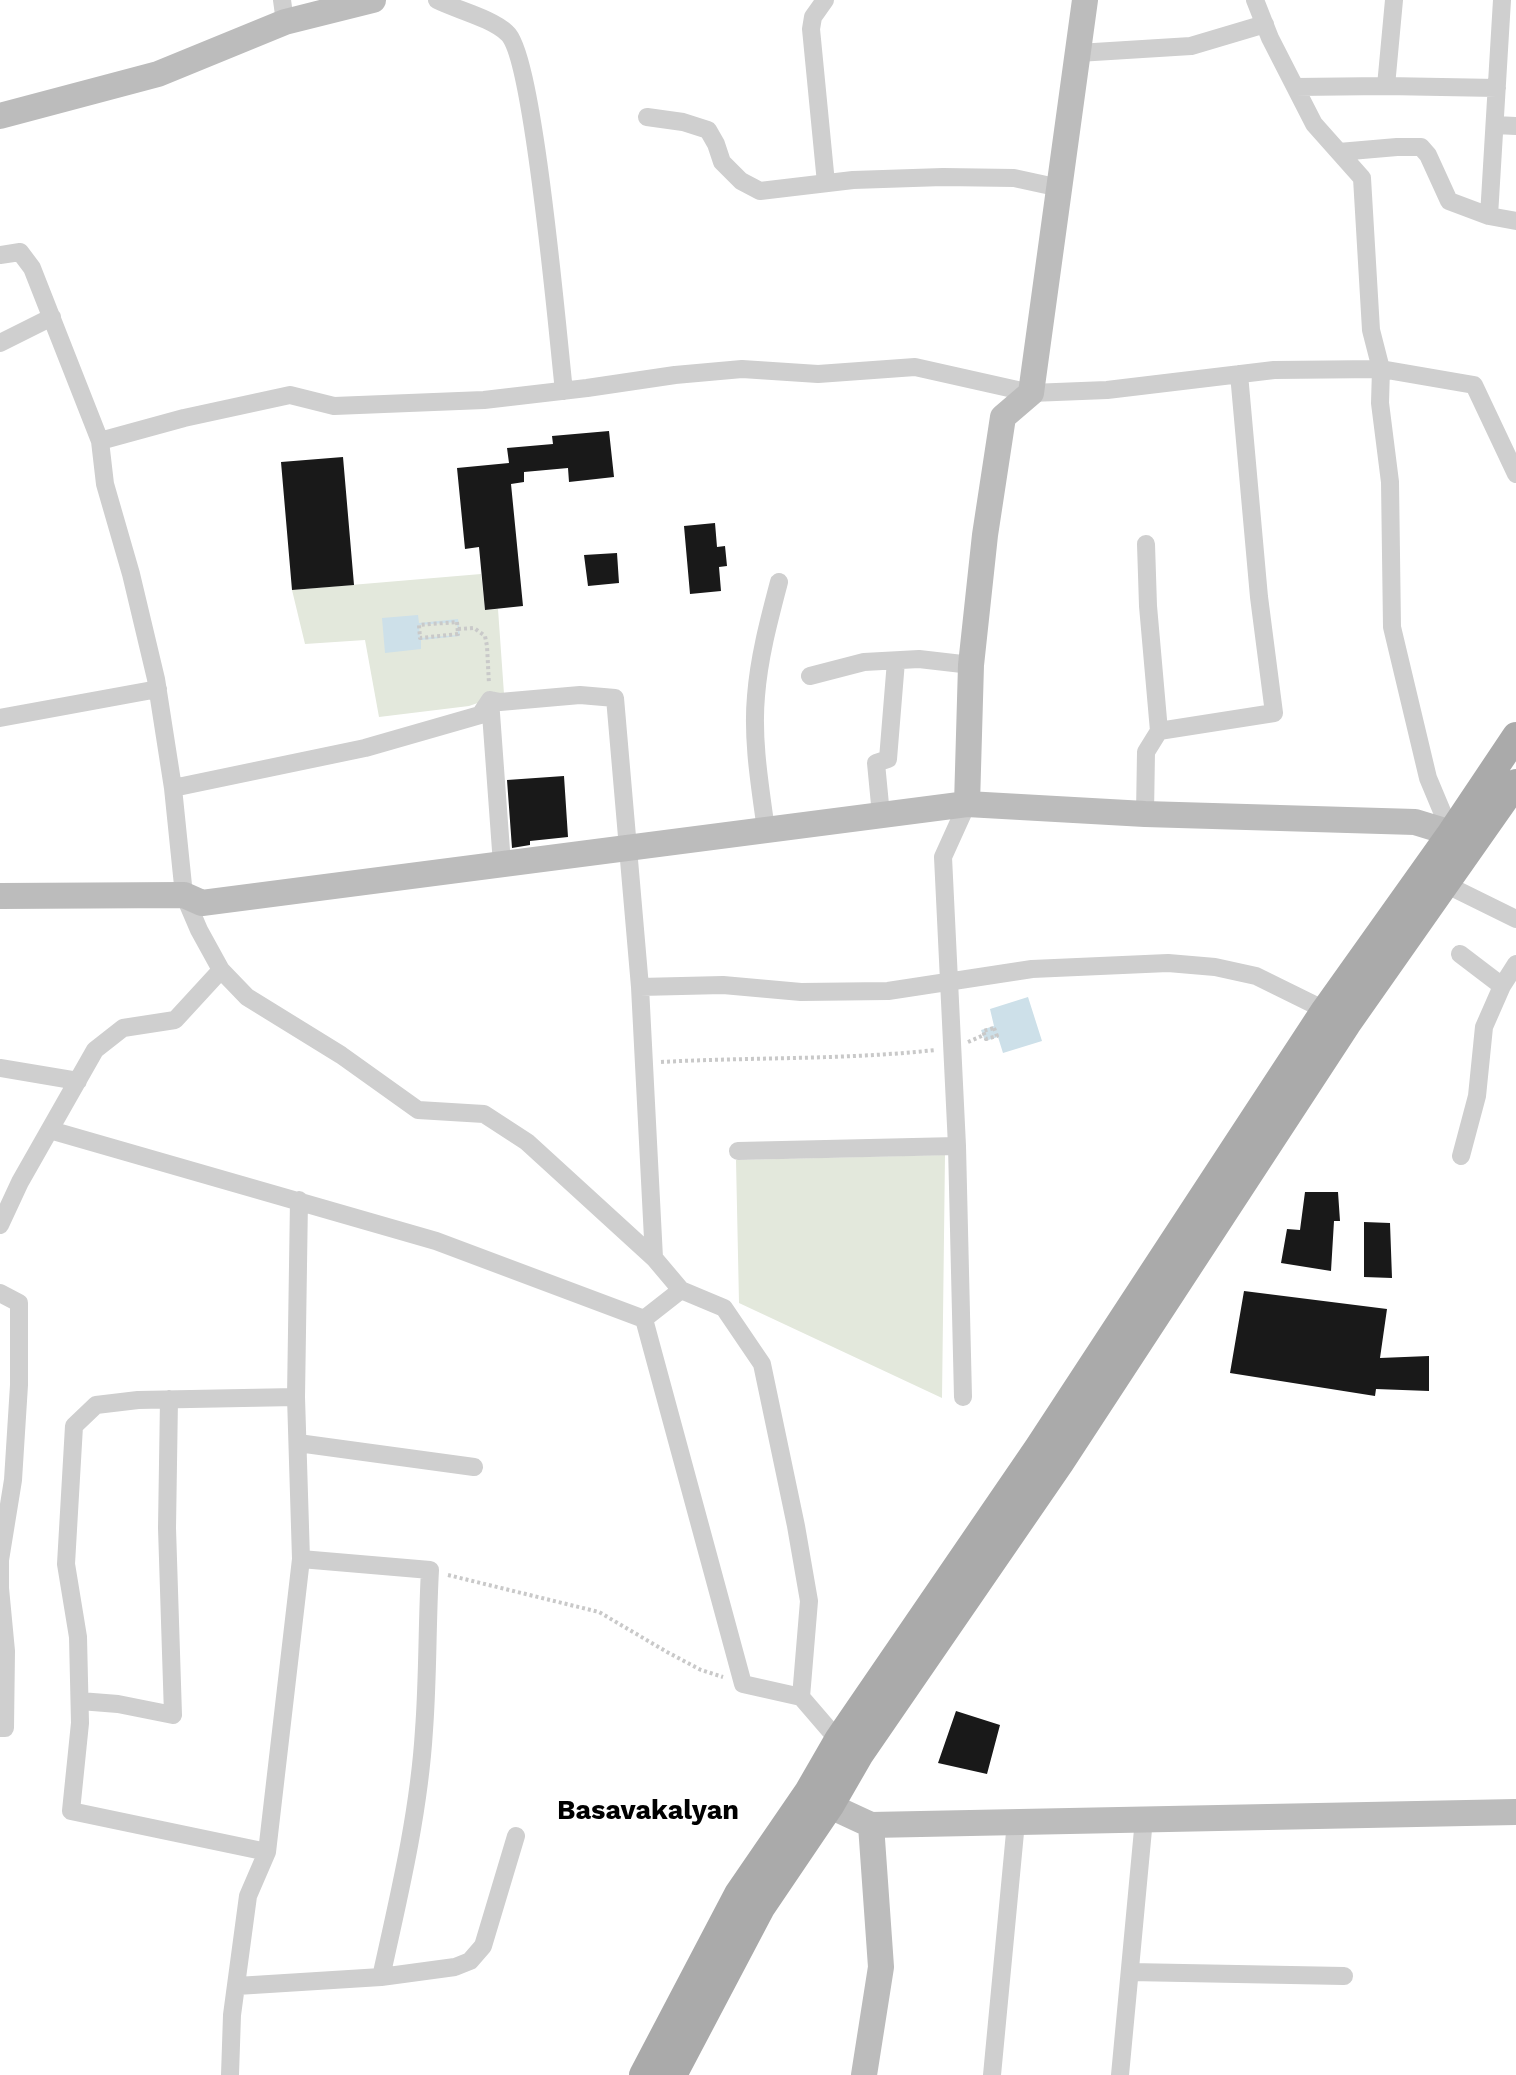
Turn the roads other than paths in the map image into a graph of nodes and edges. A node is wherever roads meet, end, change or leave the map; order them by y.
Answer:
1 (373, 0) edge
2 (437, 0) edge
3 (825, 0) edge
4 (1085, 0) edge
5 (1255, 0) edge
6 (1394, 0) edge
7 (1502, 0) edge
8 (283, 11) edge
9 (1264, 24) junction
10 (1508, 35) edge
11 (1078, 53) junction
12 (1386, 86) junction
13 (1295, 87) junction
14 (1497, 88) junction
15 (0, 116) edge
16 (647, 117) dead end
17 (1495, 125) junction
18 (1516, 126) edge
19 (1339, 152) junction
20 (826, 183) junction
21 (1060, 188) junction
22 (1490, 216) junction
23 (1516, 221) edge
24 (0, 255) edge
25 (51, 317) junction
26 (0, 343) edge
27 (1381, 369) junction
28 (1239, 374) junction
29 (564, 391) junction
30 (1031, 393) junction
31 (100, 441) junction
32 (1516, 474) edge
33 (1146, 544) dead end
34 (779, 582) dead end
35 (896, 661) junction
36 (971, 665) junction
37 (810, 676) dead end
38 (158, 689) junction
39 (490, 700) junction
40 (0, 718) edge
41 (1159, 731) junction
42 (1516, 736) edge
43 (1516, 783) edge
44 (173, 788) junction
45 (967, 804) junction
46 (1145, 814) junction
47 (881, 815) junction
48 (766, 830) junction
49 (1461, 840) junction
50 (630, 848) junction
51 (502, 864) junction
52 (1445, 884) junction
53 (184, 895) junction
54 (0, 896) edge
55 (1516, 920) edge
56 (1460, 954) dead end
57 (1516, 964) edge
58 (221, 970) junction
59 (949, 981) junction
60 (1502, 986) junction
61 (640, 987) junction
62 (1325, 1010) junction
63 (0, 1068) edge
64 (78, 1081) junction
65 (50, 1130) junction
66 (957, 1146) junction
67 (738, 1151) dead end
68 (1461, 1156) dead end
69 (299, 1200) junction
70 (0, 1225) edge
71 (654, 1258) junction
72 (681, 1290) junction
73 (0, 1293) edge
74 (644, 1319) junction
75 (296, 1397) junction
76 (963, 1397) dead end
77 (169, 1399) junction
78 (298, 1443) junction
79 (474, 1467) dead end
80 (301, 1559) junction
81 (801, 1697) junction
82 (80, 1701) junction
83 (0, 1728) edge
84 (849, 1747) junction
85 (819, 1799) junction
86 (1516, 1812) edge
87 (1144, 1819) junction
88 (1016, 1822) junction
89 (871, 1825) junction
90 (516, 1836) dead end
91 (267, 1852) junction
92 (1130, 1972) junction
93 (1344, 1976) dead end
94 (381, 1977) junction
95 (237, 1986) junction
96 (230, 2075) edge
97 (643, 2075) edge
98 (673, 2075) edge
99 (864, 2075) edge
100 (992, 2075) edge
101 (1120, 2075) edge

1 - 8 street
2 - 29 street
3 - 20 street
4 - 11 street
5 - 9 street
6 - 12 street
7 - 10 street
8 - 15 street
9 - 11 street
9 - 13 street
10 - 14 street
11 - 21 street
12 - 13 street
12 - 14 street
13 - 19 street
14 - 17 street
16 - 20 street
17 - 18 street
17 - 22 street
19 - 22 street
19 - 27 street
20 - 21 street
21 - 30 street
22 - 23 street
24 - 25 street
25 - 26 street
25 - 31 street
27 - 28 street
27 - 32 street
27 - 49 street
28 - 30 street
28 - 41 street
29 - 30 street
29 - 31 street
30 - 36 street
31 - 38 street
33 - 41 street
34 - 48 street
35 - 36 street
35 - 37 street
35 - 47 street
36 - 45 street
38 - 40 street
38 - 44 street
39 - 44 street
39 - 50 street
39 - 51 street
41 - 46 street
42 - 49 main road
43 - 49 main road
44 - 53 street
45 - 46 street
45 - 47 street
45 - 59 street
46 - 49 street
47 - 48 street
48 - 50 street
49 - 52 main road
49 - 62 main road
50 - 51 street
50 - 61 street
51 - 53 street
52 - 55 street
52 - 84 main road
53 - 54 street
53 - 58 street
56 - 60 street
57 - 60 street
58 - 64 street
58 - 71 street
59 - 61 street
59 - 62 street
59 - 66 street
60 - 68 street
61 - 71 street
62 - 84 main road
63 - 64 street
64 - 65 street
65 - 69 street
65 - 70 street
66 - 67 street
66 - 76 street
69 - 74 street
69 - 75 street
71 - 72 street
72 - 74 street
72 - 81 street
73 - 83 street
74 - 81 street
75 - 77 street
75 - 78 street
77 - 82 street
77 - 82 street
78 - 79 street
78 - 80 street
80 - 91 street
80 - 94 street
81 - 84 street
82 - 91 street
84 - 85 main road
85 - 89 street
85 - 97 main road
85 - 98 main road
86 - 87 street
87 - 88 street
87 - 92 street
88 - 89 street
88 - 100 street
89 - 99 street
90 - 94 street
91 - 95 street
92 - 93 street
92 - 101 street
94 - 95 street
95 - 96 street

